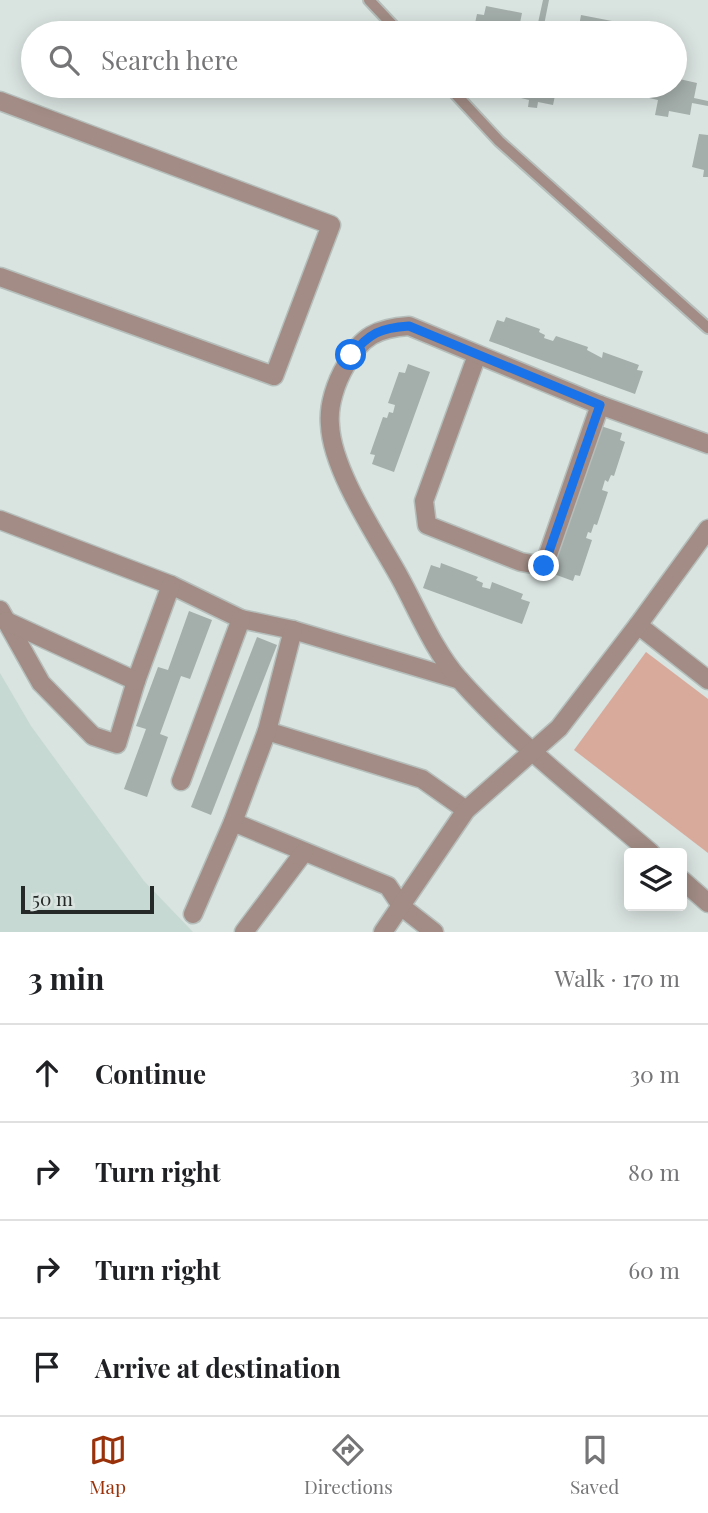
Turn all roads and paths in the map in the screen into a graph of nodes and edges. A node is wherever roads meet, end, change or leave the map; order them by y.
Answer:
1 (369, 0) edge
2 (389, 21) edge
3 (459, 98) edge
4 (0, 101) edge
5 (0, 277) edge
6 (708, 328) edge
7 (477, 355) junction
8 (600, 405) junction
9 (708, 444) edge
10 (0, 520) edge
11 (708, 529) edge
12 (171, 585) junction
13 (3, 616) edge
14 (241, 619) junction
15 (638, 625) junction
16 (293, 630) junction
17 (460, 680) junction
18 (708, 680) edge
19 (136, 681) junction
20 (267, 731) junction
21 (532, 750) junction
22 (181, 781) dead end
23 (466, 810) junction
24 (233, 822) junction
25 (645, 848) edge
26 (304, 852) junction
27 (687, 884) edge
28 (708, 903) edge
29 (402, 907) junction
30 (192, 914) dead end
31 (244, 932) edge
32 (383, 932) edge
33 (434, 932) edge

1 - 2 lane
3 - 6 lane
4 - 5 street
7 - 8 street
7 - 8 street
7 - 17 street
8 - 9 street
10 - 12 street
11 - 15 street
12 - 14 street
12 - 19 street
13 - 19 street
13 - 19 street
14 - 16 street
14 - 22 street
15 - 18 street
15 - 21 street
16 - 17 street
16 - 20 street
17 - 21 street
20 - 23 street
20 - 24 street
21 - 23 street
21 - 25 street
23 - 29 street
24 - 26 street
24 - 30 street
26 - 29 street
26 - 31 street
27 - 28 street
29 - 32 street
29 - 33 street

